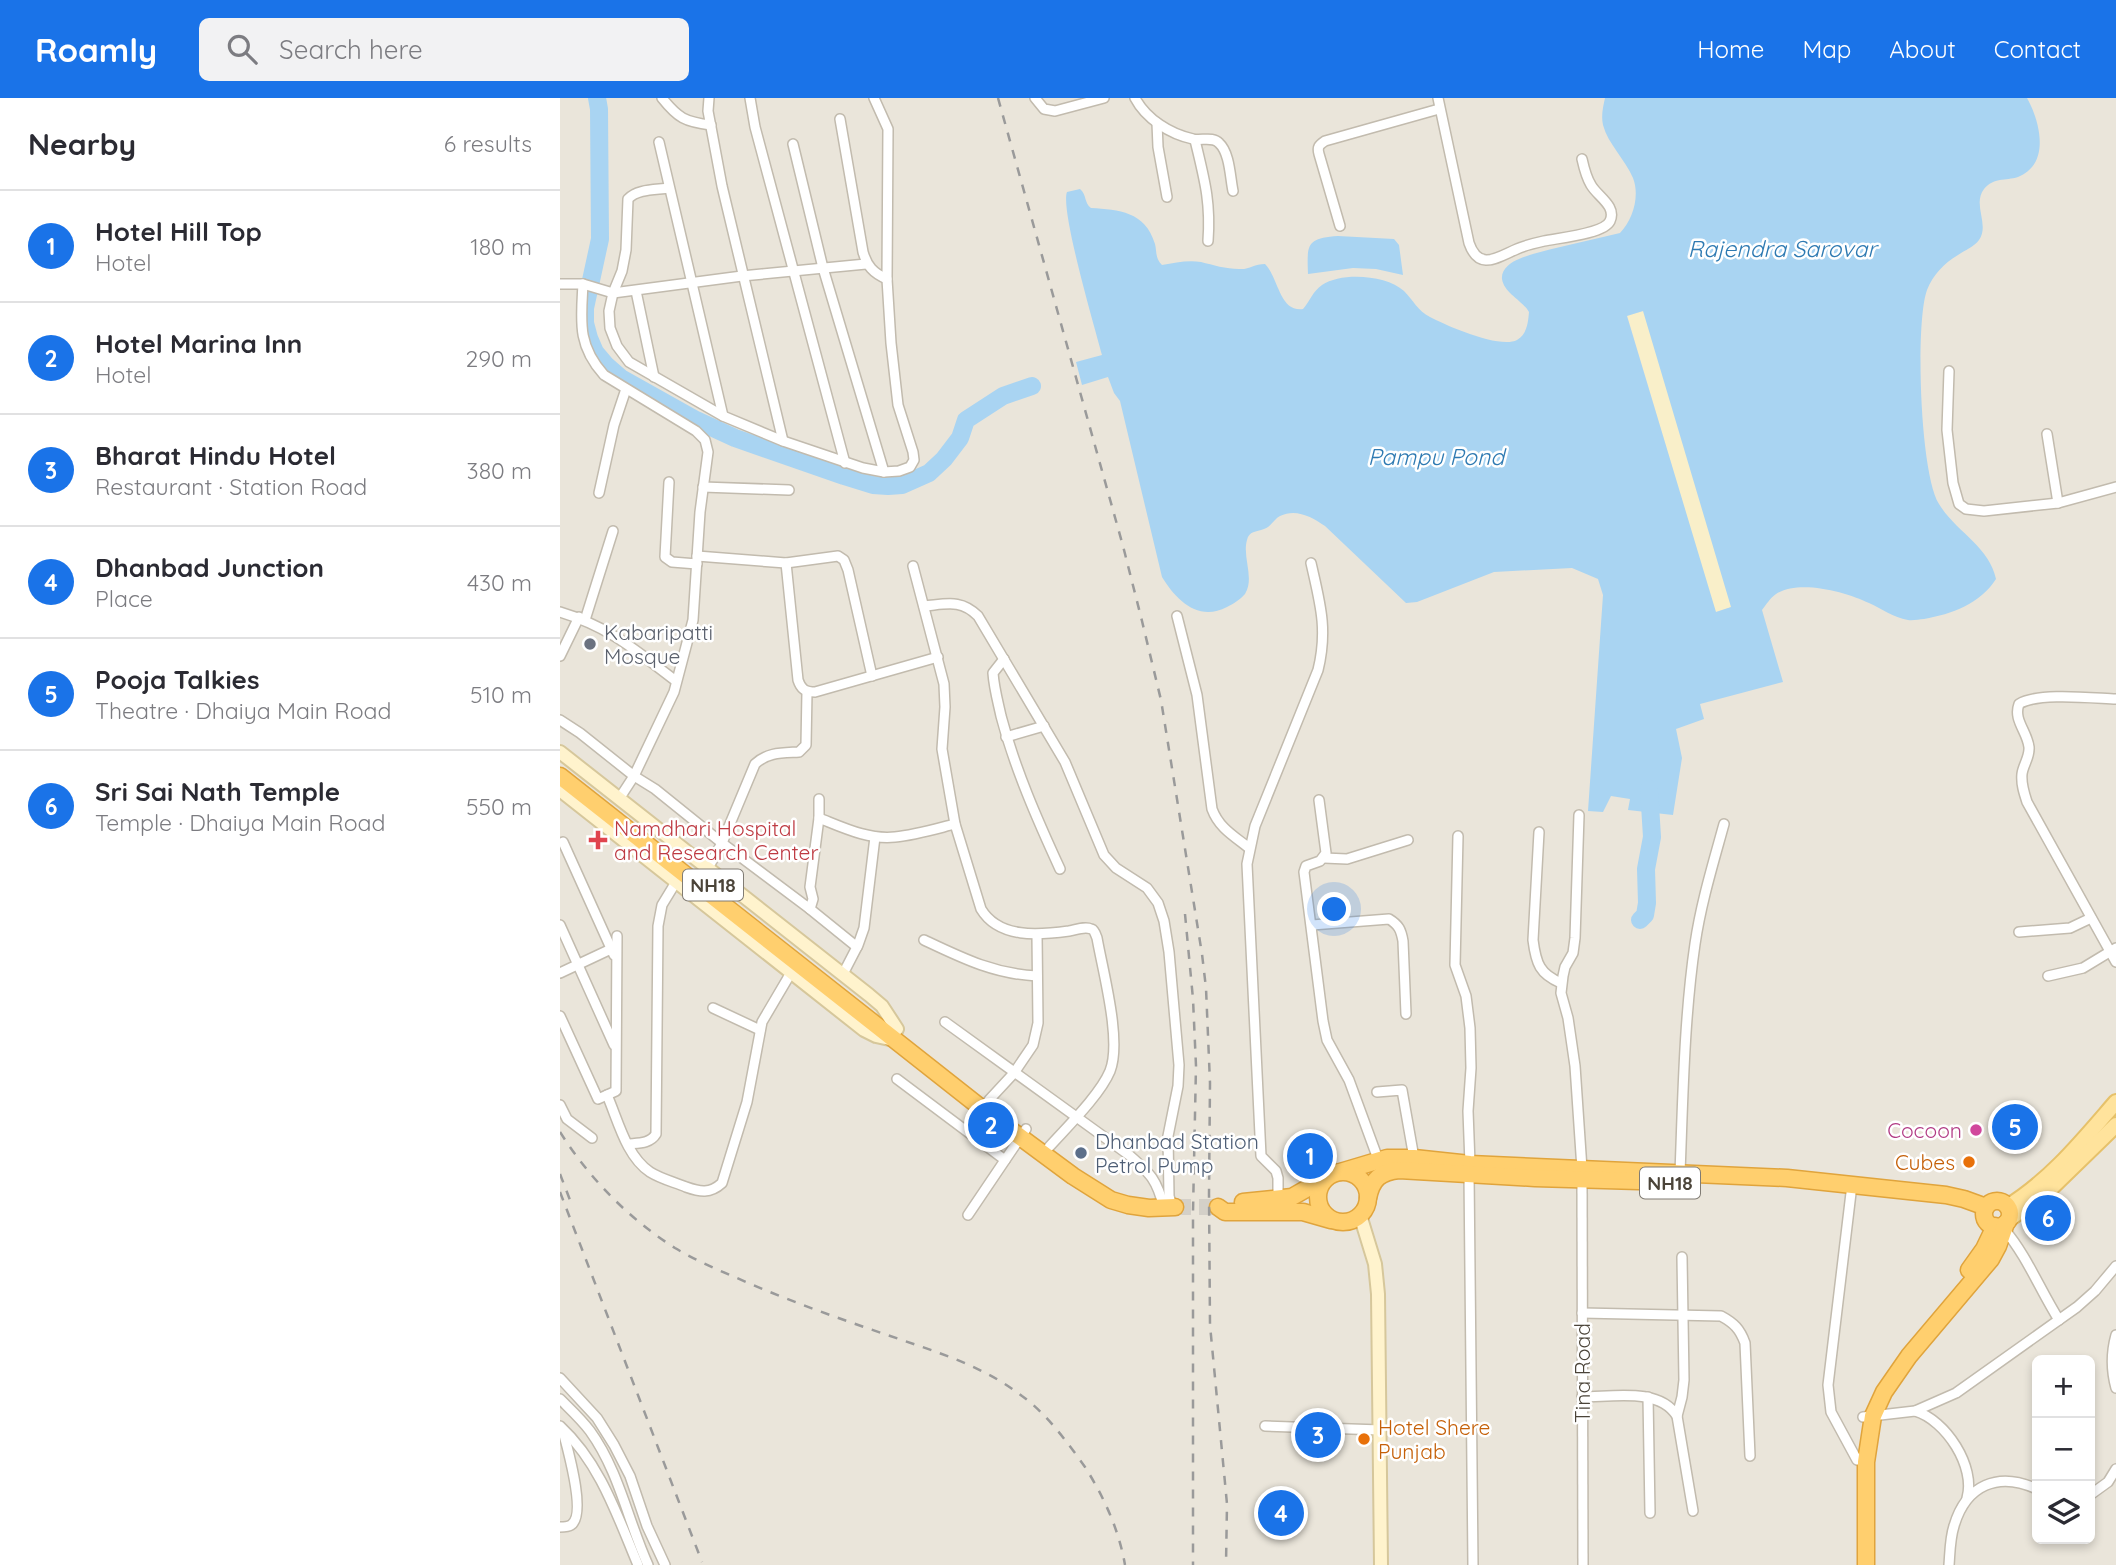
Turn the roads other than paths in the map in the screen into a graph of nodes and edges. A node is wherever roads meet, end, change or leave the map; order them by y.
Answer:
1 (662, 98) edge
2 (709, 98) edge
3 (750, 98) edge
4 (874, 98) edge
5 (1035, 98) edge
6 (1104, 98) edge
7 (1135, 98) edge
8 (1438, 98) edge
9 (1439, 109) junction
10 (840, 119) dead end
11 (1157, 122) junction
12 (711, 125) junction
13 (1195, 140) junction
14 (659, 142) dead end
15 (793, 144) dead end
16 (1582, 159) dead end
17 (669, 188) junction
18 (1233, 191) dead end
19 (1167, 197) dead end
20 (1340, 226) dead end
21 (1208, 241) dead end
22 (866, 264) junction
23 (823, 268) junction
24 (793, 271) junction
25 (742, 276) junction
26 (887, 279) junction
27 (691, 283) junction
28 (560, 284) edge
29 (585, 284) junction
30 (636, 291) junction
31 (613, 293) junction
32 (1949, 371) dead end
33 (654, 377) junction
34 (625, 389) junction
35 (723, 416) junction
36 (2048, 434) dead end
37 (783, 440) junction
38 (845, 463) junction
39 (884, 472) junction
40 (669, 482) dead end
41 (703, 487) junction
42 (2116, 487) edge
43 (789, 489) dead end
44 (599, 493) dead end
45 (2058, 503) junction
46 (613, 531) dead end
47 (697, 560) junction
48 (786, 563) junction
49 (1311, 563) dead end
50 (913, 566) dead end
51 (924, 606) junction
52 (560, 612) edge
53 (1177, 616) dead end
54 (582, 619) junction
55 (560, 656) edge
56 (938, 657) junction
57 (1004, 659) junction
58 (872, 676) junction
59 (676, 681) junction
60 (807, 692) junction
61 (2116, 699) edge
62 (560, 720) edge
63 (1044, 726) junction
64 (1006, 737) junction
65 (560, 752) edge
66 (560, 765) edge
67 (560, 776) edge
68 (634, 776) junction
69 (560, 790) edge
70 (619, 799) junction
71 (819, 799) dead end
72 (1319, 800) dead end
73 (1580, 815) dead end
74 (819, 818) junction
75 (955, 824) junction
76 (1724, 824) dead end
77 (1539, 832) dead end
78 (1458, 836) dead end
79 (875, 837) junction
80 (1408, 840) dead end
81 (563, 842) dead end
82 (722, 843) junction
83 (1249, 848) junction
84 (1324, 858) junction
85 (708, 868) junction
86 (1059, 869) dead end
87 (676, 882) junction
88 (810, 909) junction
89 (2091, 918) junction
90 (560, 925) edge
91 (1312, 925) junction
92 (2019, 932) dead end
93 (1037, 935) junction
94 (617, 936) dead end
95 (924, 940) dead end
96 (858, 947) junction
97 (611, 949) junction
98 (2113, 950) edge
99 (617, 961) junction
100 (2116, 962) edge
101 (578, 964) junction
102 (792, 971) junction
103 (560, 973) edge
104 (843, 974) junction
105 (1037, 976) junction
106 (2048, 976) dead end
107 (1561, 984) junction
108 (713, 1008) dead end
109 (863, 1008) junction
110 (1406, 1014) dead end
111 (560, 1016) edge
112 (945, 1022) dead end
113 (760, 1030) junction
114 (903, 1040) junction
115 (616, 1050) junction
116 (1014, 1073) junction
117 (897, 1080) dead end
118 (1377, 1092) dead end
119 (607, 1095) junction
120 (989, 1100) junction
121 (2116, 1102) edge
122 (560, 1105) edge
123 (1077, 1116) junction
124 (2116, 1125) edge
125 (1024, 1133) junction
126 (592, 1138) dead end
127 (628, 1144) junction
128 (1049, 1147) junction
129 (1414, 1157) junction
130 (1378, 1159) junction
131 (1005, 1160) junction
132 (1470, 1169) junction
133 (1680, 1173) junction
134 (1334, 1174) junction
135 (1583, 1175) junction
136 (1851, 1193) junction
137 (1368, 1198) junction
138 (1278, 1200) junction
139 (1128, 1205) junction
140 (1171, 1208) junction
141 (1360, 1214) junction
142 (968, 1215) dead end
143 (1999, 1218) junction
144 (1337, 1221) junction
145 (1682, 1256) dead end
146 (2116, 1266) edge
147 (1581, 1313) junction
148 (1683, 1315) junction
149 (2059, 1320) junction
150 (2116, 1335) edge
151 (560, 1378) edge
152 (2116, 1388) edge
153 (1582, 1397) junction
154 (1648, 1397) junction
155 (560, 1399) edge
156 (1915, 1411) junction
157 (1677, 1416) junction
158 (1868, 1416) junction
159 (561, 1426) edge
160 (1265, 1426) dead end
161 (1381, 1430) junction
162 (1750, 1455) dead end
163 (1857, 1460) junction
164 (2116, 1469) edge
165 (2032, 1488) edge
166 (2095, 1491) edge
167 (1967, 1499) junction
168 (1693, 1511) dead end
169 (1650, 1513) dead end
170 (560, 1527) edge
171 (638, 1565) edge
172 (648, 1565) edge
173 (665, 1565) edge
174 (1381, 1565) edge
175 (1473, 1565) edge
176 (1583, 1565) edge
177 (1856, 1565) edge
178 (1866, 1565) edge
179 (1949, 1565) edge

1 - 12 street
2 - 12 street
3 - 24 street
4 - 26 street
5 - 6 street
7 - 11 street
8 - 9 street
9 - 16 street
9 - 20 street
10 - 22 street
11 - 13 street
11 - 19 street
12 - 25 street
13 - 18 street
13 - 21 street
14 - 17 street
15 - 23 street
17 - 27 street
17 - 31 street
22 - 23 street
22 - 26 street
23 - 24 street
23 - 39 street
24 - 25 street
24 - 38 street
25 - 27 street
25 - 37 street
26 - 39 street
27 - 30 street
27 - 35 street
28 - 29 street
29 - 31 street
29 - 34 street
30 - 31 street
30 - 33 street
31 - 33 street
32 - 45 street
33 - 35 street
34 - 41 street
34 - 44 street
35 - 37 street
36 - 45 street
37 - 38 street
38 - 39 street
40 - 47 street
41 - 43 street
41 - 47 street
42 - 45 street
46 - 54 street
47 - 48 street
47 - 59 street
48 - 58 street
48 - 60 street
49 - 83 street
50 - 51 street
51 - 56 street
51 - 57 street
52 - 54 street
53 - 83 street
54 - 55 street
54 - 59 street
56 - 58 street
56 - 75 street
57 - 63 street
57 - 64 street
58 - 60 street
59 - 68 street
60 - 82 street
61 - 89 street
62 - 68 street
63 - 64 street
63 - 140 street
64 - 86 street
65 - 70 main road
66 - 109 highway, NH18
67 - 109 highway, NH18
68 - 70 street
68 - 82 street
69 - 87 main road
70 - 85 main road
71 - 74 street
72 - 84 street
73 - 107 street
74 - 79 street
74 - 88 street
75 - 79 street
75 - 93 street
76 - 133 street
77 - 107 street
78 - 132 street
79 - 96 street
80 - 84 street
81 - 97 street
82 - 85 street
82 - 88 street
83 - 138 street
84 - 91 street
85 - 104 main road
87 - 102 main road
87 - 127 street
88 - 96 street
89 - 92 street
89 - 98 street
90 - 101 street
91 - 110 street
91 - 130 street
93 - 105 street
93 - 123 street
94 - 99 street
95 - 105 street
96 - 104 street
97 - 99 street
97 - 101 street
98 - 100 street
98 - 106 street
99 - 115 street
101 - 103 street
101 - 115 street
102 - 113 street
102 - 114 main road
104 - 114 main road
105 - 116 street
107 - 135 street, Tina Road
108 - 113 street
109 - 114 highway, NH18
111 - 119 street
112 - 116 street
113 - 127 street
114 - 120 highway, NH18
114 - 125 highway, NH18
115 - 119 street
116 - 120 street
116 - 123 street
117 - 131 street
118 - 129 street
119 - 127 street
120 - 125 highway, NH18
121 - 143 main road
122 - 126 street
123 - 128 street
123 - 140 street
124 - 143 main road
125 - 128 highway, NH18
125 - 131 street
125 - 139 highway, NH18
128 - 139 highway, NH18
129 - 130 highway, NH18
129 - 132 highway, NH18
130 - 134 highway, NH18
131 - 142 street
132 - 135 highway, NH18
132 - 137 highway, NH18
132 - 175 street
133 - 135 highway, NH18
133 - 143 highway, NH18
134 - 137 highway
134 - 138 highway, NH18
134 - 144 highway
135 - 136 highway, NH18
135 - 147 street, Tina Road
136 - 143 highway, NH18
136 - 163 street
137 - 141 highway, NH18
138 - 144 highway, NH18
139 - 140 highway, NH18
141 - 144 highway
141 - 161 main road
143 - 149 street
143 - 158 highway
145 - 148 street
146 - 149 street
147 - 148 street
147 - 153 street, Tina Road
148 - 157 street
148 - 162 street
149 - 156 street
150 - 152 street
151 - 173 street
153 - 154 street
153 - 176 street, Tina Road
154 - 157 street
154 - 169 street
155 - 172 street
156 - 158 street
156 - 167 street
157 - 168 street
158 - 163 highway
158 - 178 highway
159 - 170 street
159 - 171 street
160 - 161 street
161 - 174 main road
163 - 177 highway
164 - 166 street
165 - 167 street
167 - 179 street

